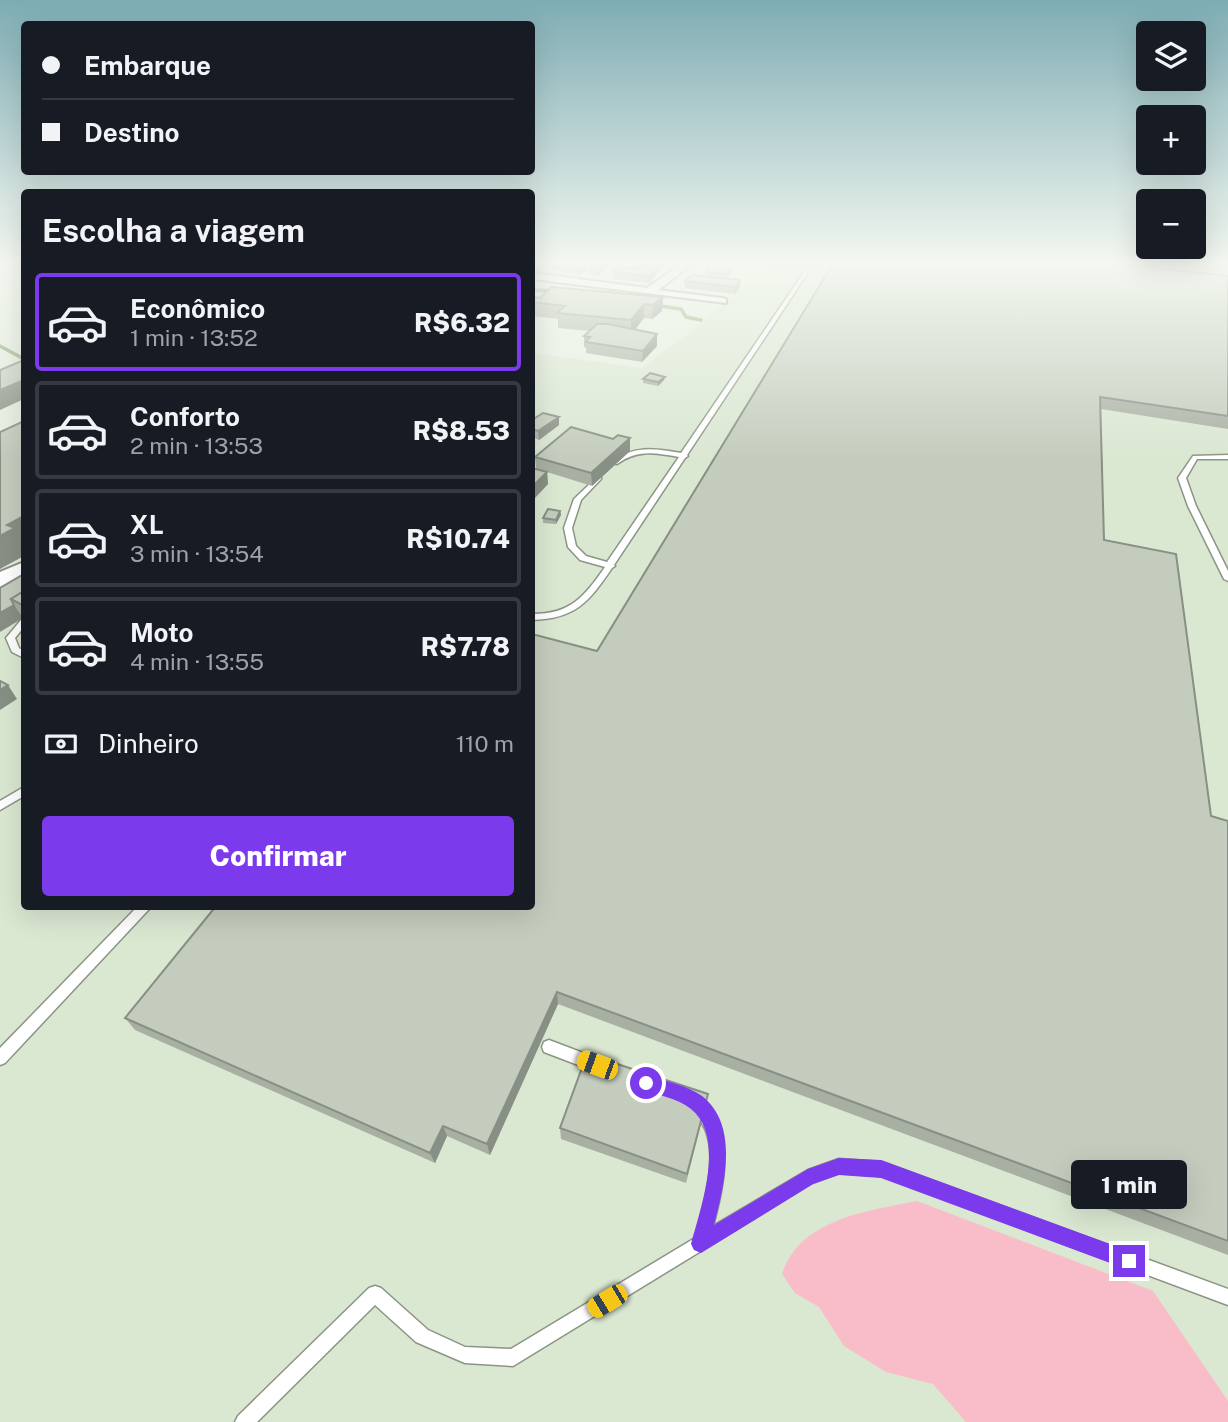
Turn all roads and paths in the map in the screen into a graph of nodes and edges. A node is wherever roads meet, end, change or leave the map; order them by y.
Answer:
1 (769, 328) edge
2 (684, 456) junction
3 (1228, 457) edge
4 (611, 467) edge
5 (603, 475) edge
6 (611, 566) junction
7 (21, 571) edge
8 (1228, 579) edge
9 (0, 582) edge
10 (535, 617) edge
11 (21, 625) edge
12 (21, 653) edge
13 (21, 793) edge
14 (0, 806) edge
15 (142, 910) edge
16 (548, 1047) dead end
17 (0, 1058) edge
18 (609, 1069) edge
19 (682, 1096) edge
20 (701, 1244) junction
21 (1228, 1297) edge
22 (244, 1422) edge

1 - 2 lane
2 - 4 lane
2 - 6 lane
3 - 8 lane
5 - 6 lane
6 - 10 lane
7 - 9 street
11 - 12 lane
13 - 14 lane
15 - 17 lane
16 - 18 lane
19 - 20 lane
20 - 21 lane
20 - 22 lane

